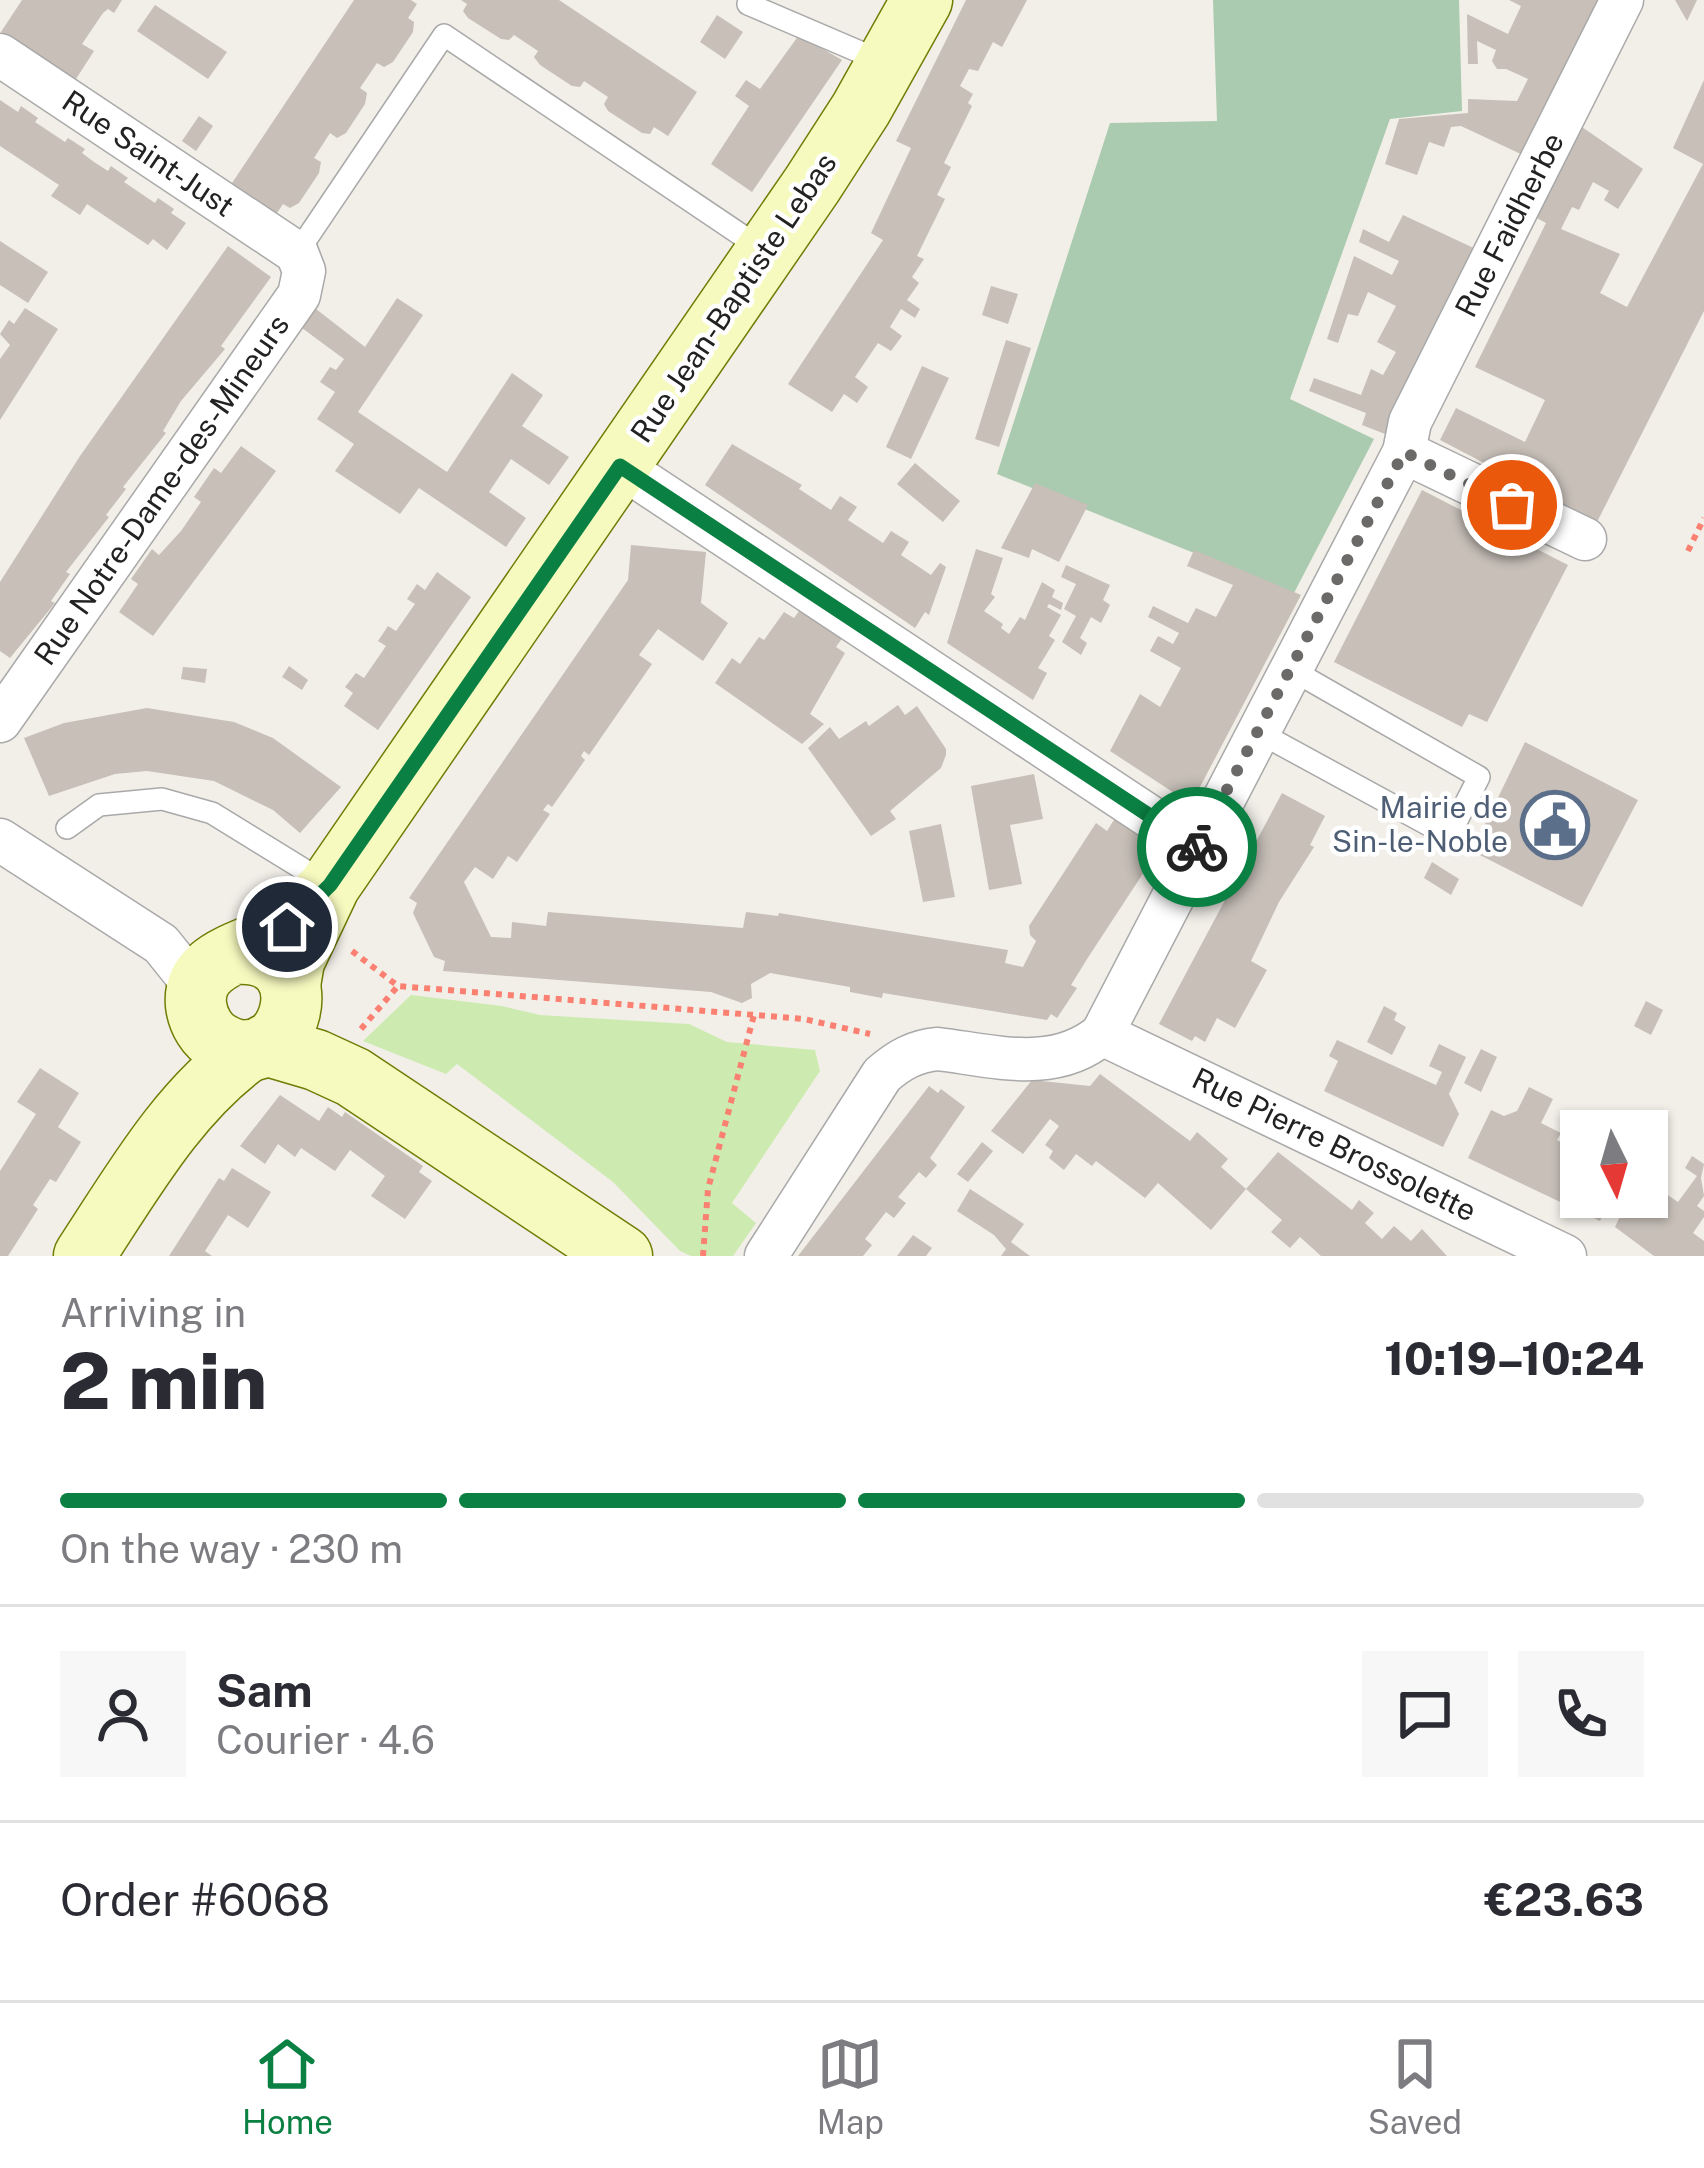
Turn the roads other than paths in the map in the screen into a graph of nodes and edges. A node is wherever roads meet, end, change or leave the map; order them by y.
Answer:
1 (922, 0) edge
2 (1622, 0) edge
3 (748, 4) dead end
4 (0, 55) edge
5 (888, 64) junction
6 (765, 251) junction
7 (296, 253) junction
8 (1404, 452) junction
9 (620, 466) junction
10 (1585, 539) dead end
11 (1292, 670) junction
12 (0, 721) edge
13 (1258, 732) junction
14 (67, 828) dead end
15 (0, 840) edge
16 (1197, 848) junction
17 (321, 903) junction
18 (210, 986) junction
19 (274, 1019) junction
20 (1102, 1034) junction
21 (148, 1160) junction
22 (84, 1256) edge
23 (622, 1256) edge
24 (766, 1256) edge
25 (1565, 1256) edge

1 - 5 street, Rue Jean-Baptiste Lebas
2 - 8 street, Rue Faidherbe
3 - 5 lane
4 - 7 street, Rue Saint-Just
5 - 6 street, Rue Jean-Baptiste Lebas
6 - 7 lane
6 - 9 street, Rue Jean-Baptiste Lebas
7 - 12 street, Rue Notre-Dame-des-Mineurs
8 - 10 street
8 - 11 street, Rue Faidherbe
9 - 16 street
9 - 17 street, Rue Jean-Baptiste Lebas
11 - 13 street, Rue Faidherbe
11 - 13 lane
13 - 16 street, Rue Faidherbe
14 - 17 lane
15 - 18 street
16 - 20 street, Rue Faidherbe
17 - 18 street, Rue Jean-Baptiste Lebas
17 - 19 street, Rue Jean-Baptiste Lebas
18 - 19 street
18 - 19 street
18 - 21 street
19 - 21 street
19 - 23 street
20 - 24 street
20 - 25 street, Rue Pierre Brossolette
21 - 22 street

